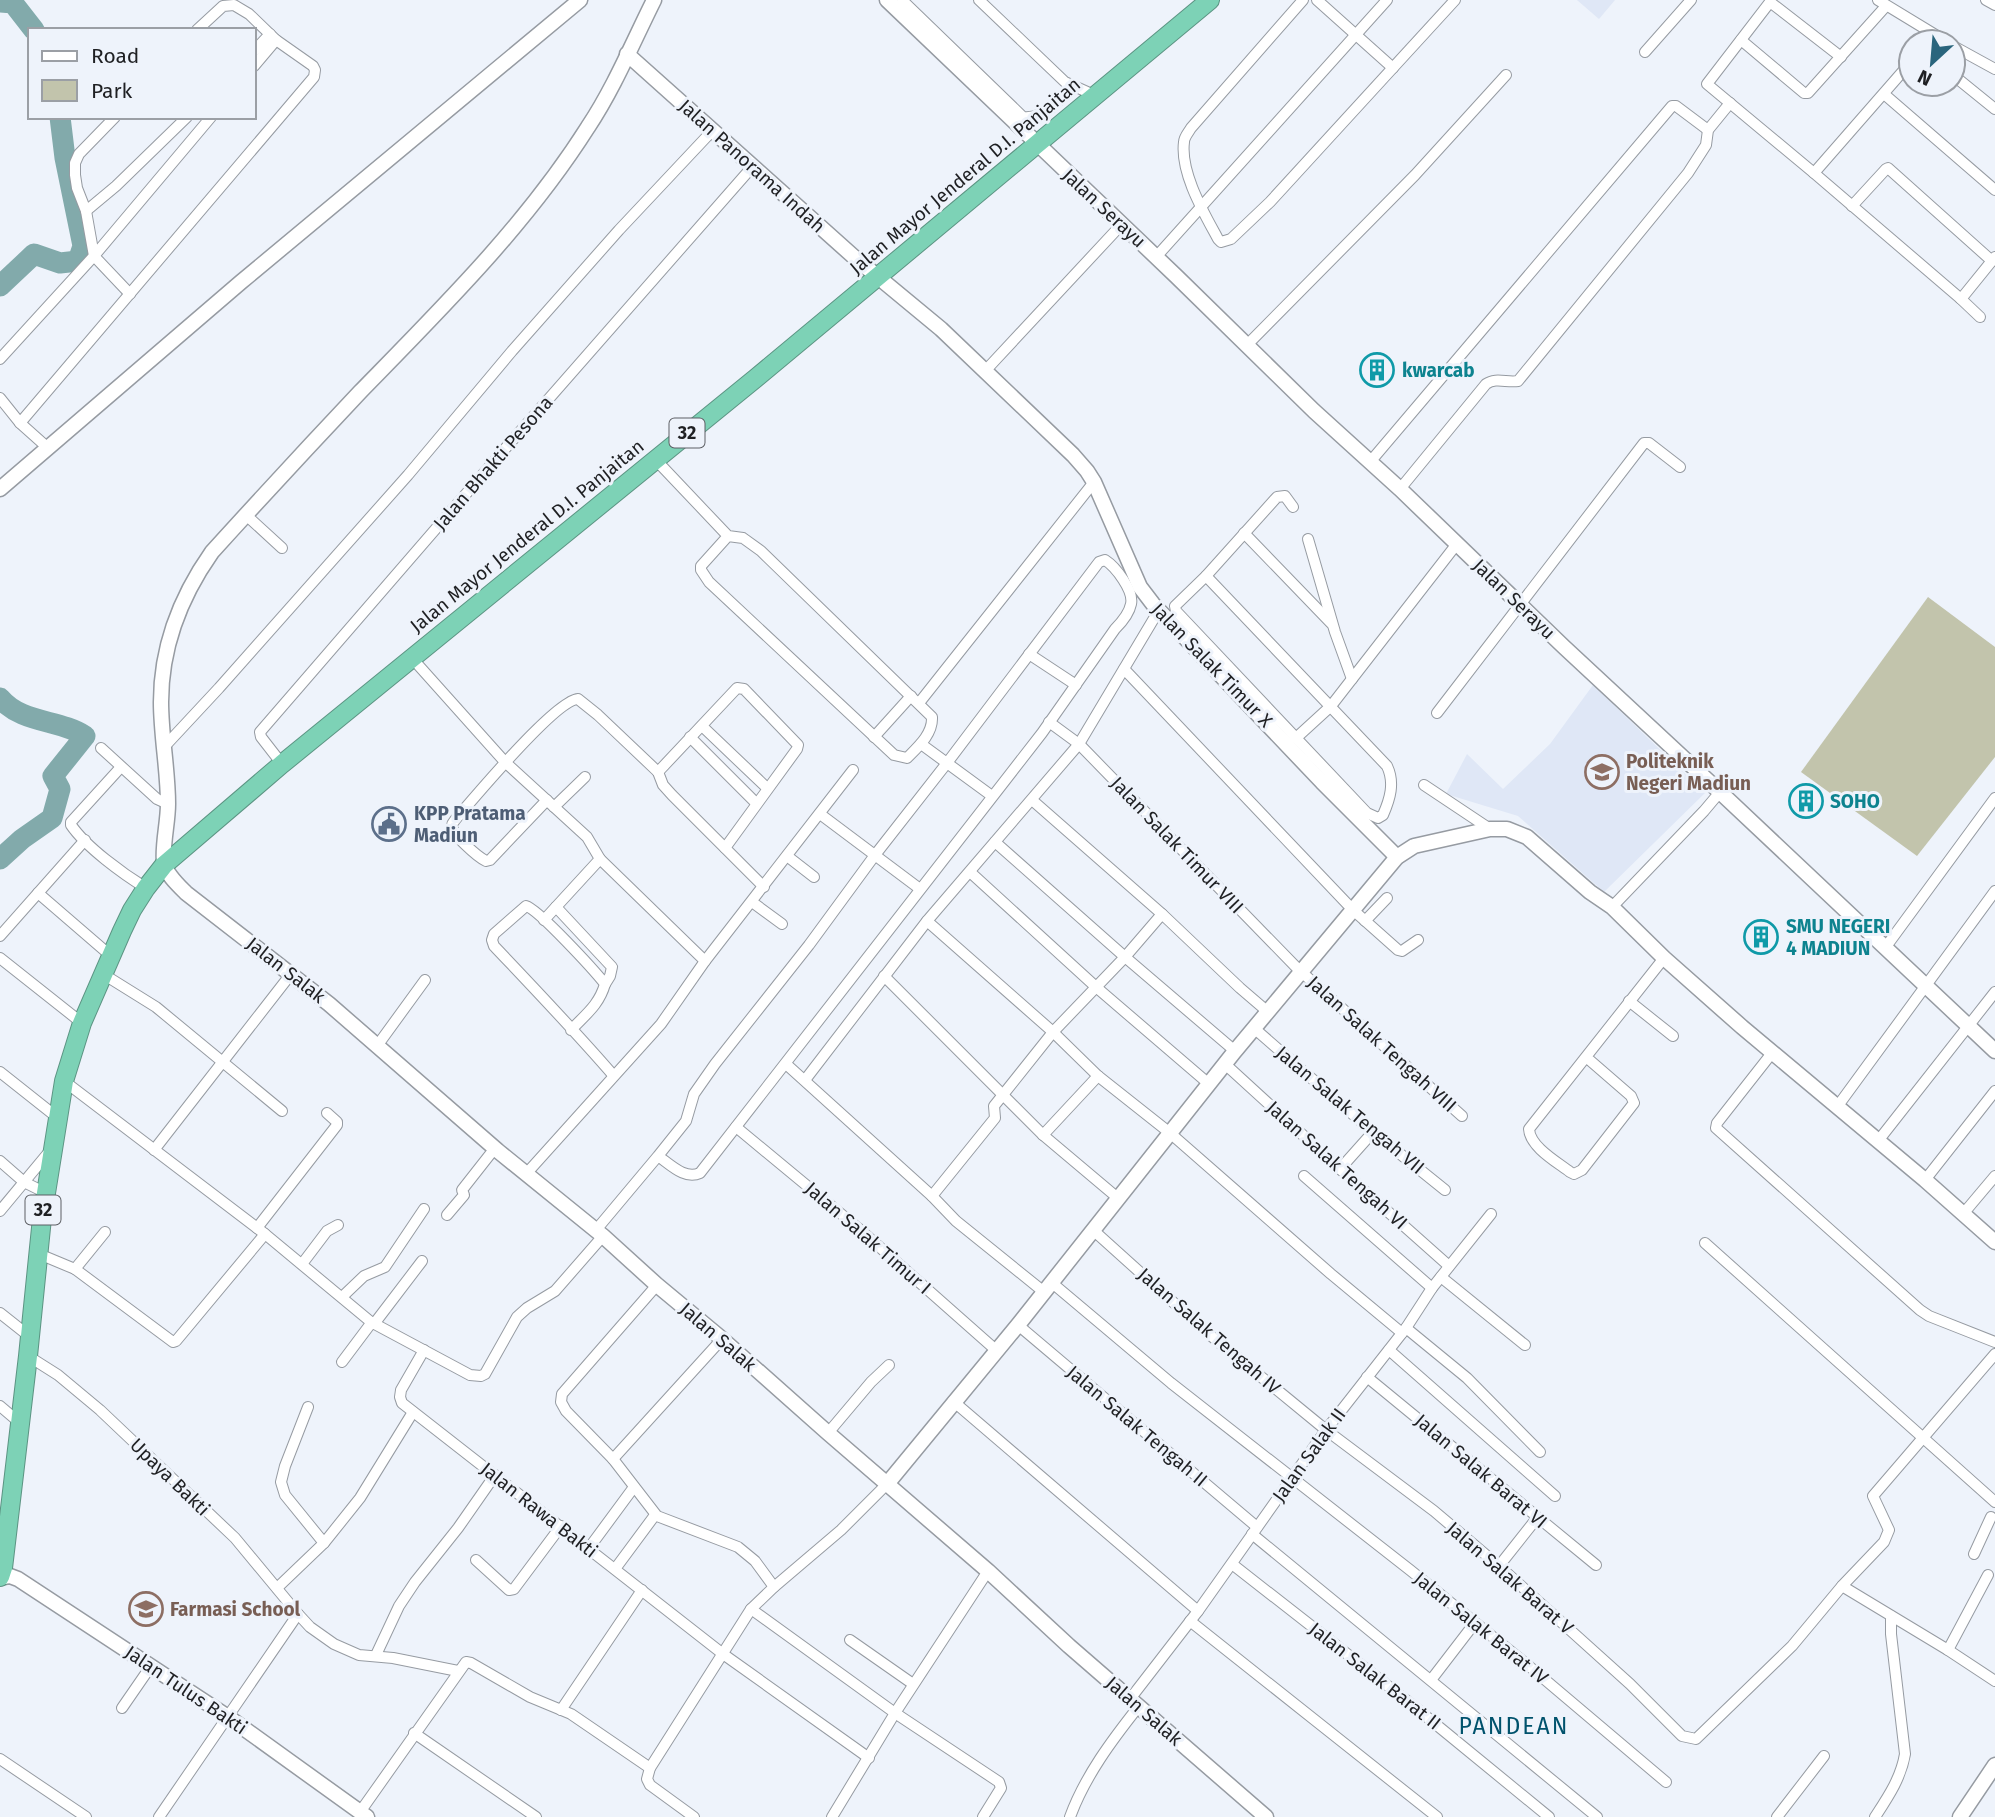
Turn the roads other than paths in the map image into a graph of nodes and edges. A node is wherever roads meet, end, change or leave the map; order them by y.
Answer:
1 (580, 0) edge
2 (654, 0) edge
3 (979, 0) edge
4 (1210, 0) edge
5 (1303, 0) edge
6 (1317, 0) edge
7 (1387, 0) edge
8 (1455, 0) edge
9 (1691, 0) edge
10 (1986, 0) edge
11 (894, 1) edge
12 (1882, 3) edge
13 (1995, 5) edge
14 (200, 28) edge
15 (1916, 28) edge
16 (1357, 35) junction
17 (273, 37) junction
18 (1741, 40) junction
19 (256, 50) edge
20 (1644, 52) dead end
21 (627, 54) junction
22 (1967, 54) edge
23 (1841, 57) junction
24 (256, 63) edge
25 (1393, 68) junction
26 (1995, 69) edge
27 (1506, 75) dead end
28 (1897, 79) edge
29 (1071, 86) junction
30 (1967, 86) edge
31 (1884, 94) junction
32 (1094, 95) junction
33 (1730, 103) junction
34 (1995, 109) edge
35 (113, 119) edge
36 (185, 119) edge
37 (209, 119) edge
38 (713, 130) junction
39 (1708, 130) junction
40 (1036, 144) junction
41 (753, 166) junction
42 (1814, 173) junction
43 (1995, 190) edge
44 (1852, 206) junction
45 (1201, 208) junction
46 (86, 211) junction
47 (1121, 225) junction
48 (94, 256) junction
49 (1156, 257) junction
50 (1993, 259) edge
51 (877, 278) junction
52 (130, 294) junction
53 (1961, 299) junction
54 (1980, 317) dead end
55 (1247, 345) junction
56 (0, 359) edge
57 (986, 370) junction
58 (0, 398) edge
59 (20, 423) junction
60 (48, 448) junction
61 (655, 459) junction
62 (1370, 462) junction
63 (1680, 467) dead end
64 (1094, 482) junction
65 (0, 489) edge
66 (1400, 489) junction
67 (1293, 507) dead end
68 (246, 515) junction
69 (1244, 533) junction
70 (728, 536) junction
71 (1308, 539) dead end
72 (1456, 545) junction
73 (282, 548) dead end
74 (1206, 576) junction
75 (1519, 604) junction
76 (1159, 610) junction
77 (1334, 626) junction
78 (1029, 654) junction
79 (411, 657) junction
80 (1124, 669) junction
81 (1356, 673) junction
82 (1076, 685) junction
83 (915, 699) junction
84 (1331, 706) junction
85 (1437, 713) dead end
86 (1049, 722) junction
87 (702, 726) junction
88 (690, 737) junction
89 (874, 737) junction
90 (1296, 738) junction
91 (921, 744) junction
92 (1079, 744) junction
93 (164, 746) junction
94 (101, 748) dead end
95 (505, 762) junction
96 (947, 763) junction
97 (282, 764) junction
98 (121, 767) junction
99 (853, 771) dead end
100 (658, 772) junction
101 (585, 777) dead end
102 (1424, 785) dead end
103 (767, 788) junction
104 (1720, 792) junction
105 (992, 796) junction
106 (1995, 798) edge
107 (1032, 800) junction
108 (757, 803) junction
109 (168, 804) junction
110 (550, 804) junction
111 (820, 814) junction
112 (1490, 829) junction
113 (85, 840) junction
114 (995, 842) junction
115 (724, 848) junction
116 (875, 855) junction
117 (1399, 855) junction
118 (787, 856) junction
119 (600, 859) junction
120 (164, 865) junction
121 (970, 872) junction
122 (814, 877) dead end
123 (764, 887) junction
124 (146, 888) junction
125 (920, 889) junction
126 (1995, 891) edge
127 (38, 893) junction
128 (1387, 898) dead end
129 (752, 902) junction
130 (1612, 906) junction
131 (556, 907) junction
132 (1353, 910) junction
133 (1162, 914) junction
134 (544, 920) junction
135 (927, 921) junction
136 (1365, 921) junction
137 (782, 924) dead end
138 (0, 936) edge
139 (1418, 940) dead end
140 (1885, 948) junction
141 (111, 956) junction
142 (1125, 957) junction
143 (0, 958) edge
144 (1664, 958) junction
145 (705, 961) junction
146 (1301, 972) junction
147 (103, 974) junction
148 (291, 974) junction
149 (884, 976) junction
150 (425, 980) dead end
151 (604, 984) junction
152 (1925, 986) junction
153 (1096, 987) junction
154 (1995, 992) edge
155 (1629, 1001) junction
156 (1268, 1012) junction
157 (82, 1023) junction
158 (1969, 1027) junction
159 (1255, 1029) junction
160 (571, 1030) junction
161 (1053, 1032) junction
162 (1672, 1036) dead end
163 (377, 1046) junction
164 (1235, 1051) junction
165 (1995, 1051) edge
166 (1772, 1053) junction
167 (1586, 1057) junction
168 (223, 1063) junction
169 (786, 1064) junction
170 (1225, 1064) junction
171 (0, 1072) edge
172 (613, 1075) junction
173 (1098, 1076) junction
174 (805, 1080) junction
175 (64, 1081) junction
176 (1209, 1084) junction
177 (1995, 1091) edge
178 (1002, 1096) junction
179 (1837, 1107) junction
180 (282, 1111) dead end
181 (327, 1113) dead end
182 (1462, 1116) dead end
183 (58, 1118) junction
184 (736, 1127) junction
185 (1373, 1132) junction
186 (1170, 1133) junction
187 (1043, 1135) junction
188 (1878, 1141) junction
189 (495, 1148) junction
190 (52, 1149) junction
191 (153, 1150) junction
192 (659, 1156) junction
193 (0, 1161) edge
194 (1340, 1169) junction
195 (526, 1174) junction
196 (1304, 1176) dead end
197 (1995, 1176) edge
198 (1925, 1180) junction
199 (24, 1182) junction
200 (1445, 1191) dead end
201 (46, 1193) junction
202 (932, 1196) junction
203 (1119, 1199) junction
204 (424, 1209) dead end
205 (0, 1211) edge
206 (1490, 1214) dead end
207 (1964, 1214) junction
208 (447, 1215) dead end
209 (338, 1226) dead end
210 (1093, 1230) junction
211 (261, 1231) junction
212 (105, 1233) dead end
213 (599, 1233) junction
214 (1995, 1242) edge
215 (1705, 1243) dead end
216 (39, 1254) junction
217 (422, 1261) dead end
218 (302, 1264) junction
219 (1449, 1266) junction
220 (75, 1269) junction
221 (1441, 1278) junction
222 (657, 1285) junction
223 (1047, 1287) junction
224 (1432, 1288) junction
225 (342, 1297) junction
226 (0, 1313) edge
227 (373, 1323) junction
228 (1018, 1325) junction
229 (1404, 1331) junction
230 (29, 1336) junction
231 (722, 1339) junction
232 (1995, 1342) edge
233 (1525, 1345) dead end
234 (424, 1350) junction
235 (1389, 1350) junction
236 (997, 1351) junction
237 (1995, 1354) edge
238 (28, 1356) junction
239 (342, 1362) dead end
240 (889, 1365) dead end
241 (1367, 1377) junction
242 (953, 1401) junction
243 (0, 1406) edge
244 (308, 1407) dead end
245 (413, 1412) junction
246 (20, 1423) junction
247 (1326, 1430) junction
248 (828, 1433) junction
249 (1923, 1439) junction
250 (1540, 1452) dead end
251 (613, 1459) junction
252 (495, 1475) junction
253 (1292, 1478) junction
254 (887, 1484) junction
255 (634, 1488) junction
256 (1555, 1496) dead end
257 (5, 1498) edge
258 (1995, 1504) edge
259 (655, 1515) junction
260 (1538, 1518) junction
261 (1993, 1519) edge
262 (561, 1526) junction
263 (1255, 1530) junction
264 (324, 1543) junction
265 (589, 1548) junction
266 (1974, 1554) dead end
267 (476, 1560) dead end
268 (1232, 1564) junction
269 (1596, 1565) dead end
270 (1499, 1566) junction
271 (615, 1569) junction
272 (988, 1570) junction
273 (1988, 1575) dead end
274 (0, 1577) edge
275 (1842, 1586) junction
276 (774, 1587) junction
277 (277, 1588) junction
278 (642, 1590) junction
279 (751, 1609) junction
280 (1198, 1611) junction
281 (298, 1614) junction
282 (1891, 1616) junction
283 (1190, 1621) junction
284 (1474, 1624) junction
285 (850, 1640) dead end
286 (1948, 1650) junction
287 (723, 1654) junction
288 (376, 1655) junction
289 (151, 1666) junction
290 (458, 1671) junction
291 (1431, 1680) junction
292 (1995, 1681) edge
293 (913, 1684) junction
294 (1134, 1702) junction
295 (122, 1708) dead end
296 (561, 1710) junction
297 (895, 1713) junction
298 (228, 1717) junction
299 (414, 1733) junction
300 (1824, 1756) dead end
301 (869, 1758) junction
302 (0, 1759) edge
303 (1995, 1765) edge
304 (649, 1768) junction
305 (1666, 1782) dead end
306 (363, 1814) edge
307 (86, 1817) edge
308 (159, 1817) edge
309 (536, 1817) edge
310 (694, 1817) edge
311 (832, 1817) edge
312 (983, 1817) edge
313 (1070, 1817) edge
314 (1266, 1817) edge
315 (1437, 1817) edge
316 (1549, 1817) edge
317 (1597, 1817) edge
318 (1777, 1817) edge
319 (1875, 1817) edge
320 (1960, 1817) edge

1 - 60 street
2 - 21 street
3 - 29 street
4 - 32 highway, Jalan Mayor Jenderal D.I. Panjaitan / 32
5 - 45 street
6 - 16 street
7 - 16 street
8 - 25 street
9 - 20 street
10 - 13 street
11 - 29 street
11 - 40 street, Jalan Serayu
12 - 15 street
12 - 23 street
14 - 17 street
16 - 25 street
16 - 45 street
17 - 19 street
17 - 24 street
17 - 52 street
18 - 23 street
18 - 23 street
18 - 33 street
21 - 38 street, Jalan Panorama Indah
21 - 68 street
22 - 26 street
25 - 45 street
27 - 55 street
28 - 31 street
29 - 32 street
30 - 34 street
31 - 42 street
31 - 43 street
32 - 40 highway, Jalan Mayor Jenderal D.I. Panjaitan / 32
33 - 39 street
33 - 42 street
35 - 46 street
36 - 46 street
37 - 48 street
38 - 41 street, Jalan Panorama Indah
38 - 93 street
39 - 62 street
39 - 66 street
40 - 47 street, Jalan Serayu
40 - 51 highway, Jalan Mayor Jenderal D.I. Panjaitan / 32
41 - 51 street, Jalan Panorama Indah
41 - 97 street, Jalan Bhakti Pesona
42 - 44 street
44 - 50 street
44 - 53 street
45 - 49 street
46 - 48 street
47 - 49 street, Jalan Serayu
47 - 57 street
48 - 52 street
48 - 56 street
49 - 55 street, Jalan Serayu
50 - 53 street
51 - 57 street, Jalan Salak Timur X
51 - 61 highway, Jalan Mayor Jenderal D.I. Panjaitan / 32
52 - 59 street
53 - 54 street
55 - 62 street, Jalan Serayu
57 - 64 street, Jalan Salak Timur X
58 - 59 street
59 - 60 street
60 - 65 street
61 - 70 street
61 - 79 highway, Jalan Mayor Jenderal D.I. Panjaitan / 32
62 - 66 street, Jalan Serayu
63 - 75 street
64 - 76 street, Jalan Salak Timur X
64 - 83 street
66 - 72 street, Jalan Serayu
67 - 69 street
68 - 73 street
68 - 93 street
69 - 74 street
69 - 77 street
70 - 83 street
70 - 89 street
71 - 77 street
72 - 75 street, Jalan Serayu
72 - 81 street
74 - 84 street
74 - 90 street
75 - 85 street
75 - 104 street, Jalan Serayu
76 - 80 street
76 - 117 street, Jalan Salak Timur X
77 - 81 street
78 - 82 street
78 - 82 street
78 - 96 street
79 - 95 street
79 - 97 highway, Jalan Mayor Jenderal D.I. Panjaitan / 32
80 - 92 street
80 - 132 street
81 - 84 street
82 - 86 street
83 - 89 street
83 - 91 street
84 - 90 street
84 - 90 street
86 - 92 street, Jalan Salak Timur VIII
86 - 105 street
87 - 88 street
87 - 103 street
87 - 103 street
88 - 100 street
88 - 108 street
89 - 91 street
91 - 96 street
92 - 107 street
92 - 146 street, Jalan Salak Timur VIII
93 - 109 street
94 - 98 street
95 - 100 street
95 - 110 street
95 - 110 street
96 - 105 street
96 - 116 street
97 - 120 highway, Jalan Mayor Jenderal D.I. Panjaitan / 32
98 - 109 street
98 - 113 street
99 - 111 street
100 - 115 street
101 - 110 street
102 - 112 street
103 - 108 street
104 - 130 street
104 - 140 street, Jalan Serayu
105 - 125 street
106 - 140 street
107 - 114 street
107 - 133 street
108 - 115 street
109 - 120 street
110 - 119 street
111 - 116 street
111 - 118 street
112 - 117 street
112 - 130 street
113 - 124 street
113 - 127 street
114 - 121 street
114 - 142 street
115 - 123 street
116 - 125 street
116 - 192 street
117 - 132 street
118 - 122 street
118 - 123 street
119 - 131 street
119 - 145 street
120 - 124 highway, 32
120 - 148 street, Jalan Salak
121 - 135 street
121 - 153 street
123 - 129 street
124 - 141 highway, 32
125 - 169 street
126 - 152 street
127 - 138 street
127 - 141 street
128 - 136 street
129 - 137 street
129 - 145 street
130 - 144 street
131 - 134 street
131 - 151 street
132 - 136 street
132 - 146 street
133 - 142 street
133 - 156 street
134 - 151 street
134 - 160 street
135 - 149 street
135 - 161 street
136 - 139 street
140 - 152 street, Jalan Serayu
141 - 147 highway, 32
142 - 153 street
142 - 164 street
143 - 157 street
144 - 155 street
144 - 166 street
145 - 172 street
146 - 156 street
146 - 182 street, Jalan Salak Tengah VIII
147 - 157 highway, 32
147 - 168 street
148 - 163 street, Jalan Salak
148 - 168 street
149 - 174 street
149 - 178 street
150 - 163 street
151 - 160 street
152 - 158 street, Jalan Serayu
152 - 179 street
153 - 161 street
153 - 176 street
154 - 158 street
155 - 162 street
155 - 167 street
156 - 159 street
157 - 175 highway, 32
158 - 165 street, Jalan Serayu
158 - 188 street
159 - 164 street
159 - 185 street, Jalan Salak Tengah VII
160 - 172 street
161 - 173 street
161 - 178 street
163 - 189 street, Jalan Salak
164 - 170 street
166 - 179 street
166 - 232 street
167 - 167 street
168 - 180 street
168 - 191 street
169 - 174 street, Jalan Salak Barat IV
169 - 184 street
170 - 176 street
170 - 194 street, Jalan Salak Tengah VI
171 - 183 street
172 - 195 street
173 - 186 street
173 - 187 street
174 - 202 street, Jalan Salak Barat IV
175 - 183 highway, 32
175 - 191 street
176 - 186 street
177 - 198 street
178 - 187 street
178 - 202 street
179 - 188 street
181 - 211 street
183 - 190 highway, 32
184 - 192 street
184 - 236 street, Jalan Salak Timur I
185 - 194 street
185 - 200 street, Jalan Salak Tengah VII
186 - 203 street
186 - 229 street
187 - 203 street
188 - 198 street
189 - 195 street, Jalan Salak
189 - 208 street
190 - 199 street
190 - 201 highway, 32
191 - 211 street
192 - 213 street
193 - 199 street
194 - 219 street, Jalan Salak Tengah VI
195 - 213 street, Jalan Salak
196 - 224 street
197 - 207 street
198 - 207 street
199 - 201 street
199 - 205 street
201 - 216 highway, 32
202 - 223 street, Jalan Salak Barat IV
203 - 210 street
204 - 225 street
206 - 219 street, Jalan Salak II
207 - 214 street
209 - 218 street
210 - 223 street
210 - 247 street, Jalan Salak Tengah IV
211 - 218 street
211 - 220 street
212 - 220 street
213 - 222 street, Jalan Salak
213 - 234 street
215 - 249 street
216 - 220 street
216 - 230 highway, 32
217 - 227 street
218 - 225 street
219 - 221 street, Jalan Salak II
221 - 224 street, Jalan Salak II
221 - 233 street
222 - 231 street, Jalan Salak
222 - 251 street
223 - 228 street
223 - 253 street, Jalan Salak Barat IV
224 - 229 street, Jalan Salak II
225 - 227 street
226 - 230 street
227 - 234 street
227 - 239 street
228 - 236 street
228 - 263 street, Jalan Salak Tengah II
229 - 235 street, Jalan Salak II
229 - 250 street
230 - 238 highway, 32
231 - 248 street, Jalan Salak
231 - 251 street
234 - 245 street
235 - 241 street, Jalan Salak II
235 - 256 street
236 - 242 street
237 - 249 street
238 - 246 highway, 32
238 - 277 street, Upaya Bakti
240 - 248 street
241 - 247 street, Jalan Salak II
241 - 260 street, Jalan Salak Barat VI
242 - 254 street
242 - 280 street
243 - 246 street
244 - 264 street
245 - 252 street, Jalan Rawa Bakti
245 - 264 street
246 - 257 highway, 32
247 - 253 street, Jalan Salak II
247 - 270 street, Jalan Salak Barat V
248 - 254 street, Jalan Salak
249 - 258 street
249 - 275 street
251 - 255 street
252 - 262 street, Jalan Rawa Bakti
252 - 288 street
253 - 263 street, Jalan Salak II
253 - 284 street, Jalan Salak Barat IV
254 - 272 street, Jalan Salak
254 - 276 street
255 - 259 street
255 - 265 street
257 - 274 highway, 32
258 - 261 street
259 - 271 street
259 - 276 street
260 - 269 street, Jalan Salak Barat VI
260 - 270 street
261 - 266 street
262 - 265 street, Jalan Rawa Bakti
262 - 267 street
263 - 268 street, Jalan Salak II
263 - 291 street, Jalan Salak Tengah II
264 - 277 street
265 - 271 street, Jalan Rawa Bakti
268 - 280 street, Jalan Salak II
268 - 316 street, Jalan Salak Barat II
270 - 275 street, Jalan Salak Barat V
271 - 278 street, Jalan Rawa Bakti
272 - 293 street
272 - 294 street, Jalan Salak
273 - 286 street
274 - 289 street, Jalan Tulus Bakti
275 - 282 street
276 - 279 street
277 - 281 street, Upaya Bakti
278 - 287 street, Jalan Rawa Bakti
278 - 296 street
279 - 287 street
279 - 297 street
280 - 283 street, Jalan Salak II
281 - 288 street, Upaya Bakti
281 - 298 street
282 - 286 street
282 - 319 street
283 - 294 street, Jalan Salak II
283 - 315 street
284 - 291 street
284 - 305 street, Jalan Salak Barat IV
285 - 293 street
286 - 292 street
287 - 301 street, Jalan Rawa Bakti
287 - 304 street
288 - 290 street, Upaya Bakti
289 - 295 street
289 - 298 street, Jalan Tulus Bakti
290 - 296 street
290 - 299 street
291 - 317 street, Jalan Salak Tengah II
293 - 297 street
294 - 313 street, Jalan Salak II
294 - 314 street, Jalan Salak
296 - 304 street
297 - 301 street
297 - 312 street
298 - 306 street, Jalan Tulus Bakti
298 - 308 street
299 - 306 street
299 - 309 street
300 - 318 street
301 - 311 street
302 - 307 street
303 - 320 street
304 - 310 street

